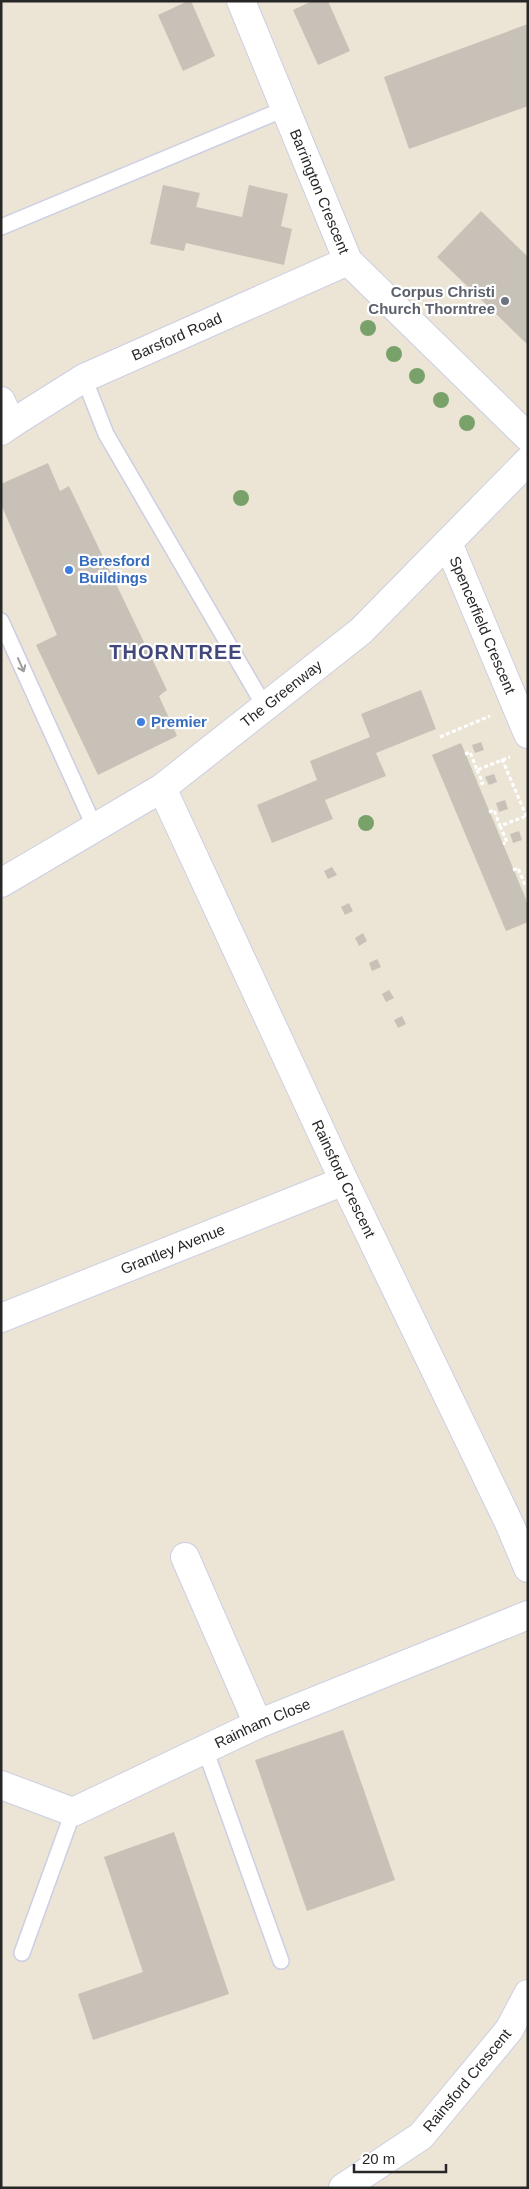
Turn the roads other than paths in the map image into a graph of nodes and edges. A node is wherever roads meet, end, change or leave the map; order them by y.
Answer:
1 (241, 1) edge
2 (287, 108) junction
3 (1, 227) edge
4 (348, 260) junction
5 (84, 378) junction
6 (4, 418) edge
7 (528, 438) edge
8 (528, 461) edge
9 (448, 543) junction
10 (1, 621) edge
11 (265, 707) junction
12 (528, 734) edge
13 (162, 788) junction
14 (95, 828) junction
15 (1, 884) edge
16 (344, 1181) junction
17 (1, 1318) edge
18 (519, 1521) edge
19 (185, 1557) dead end
20 (528, 1568) edge
21 (528, 1616) edge
22 (258, 1724) junction
23 (205, 1749) junction
24 (1, 1785) edge
25 (72, 1812) junction
26 (22, 1953) dead end
27 (281, 1961) dead end
28 (528, 1994) edge
29 (343, 2188) edge

1 - 2 street, Barrington Crescent
2 - 3 lane
2 - 4 street, Barrington Crescent
4 - 5 street, Barsford Road
4 - 7 street, Barrington Crescent
5 - 6 street, Barsford Road
5 - 11 lane
8 - 9 street, The Greenway
9 - 11 street, The Greenway
9 - 12 street, Spencerfield Crescent
10 -> 14 lane
11 - 13 street, The Greenway
13 - 14 street, The Greenway
13 - 16 street, Rainsford Crescent
14 - 15 street, The Greenway
16 - 17 street, Grantley Avenue
16 - 18 street, Rainsford Crescent
18 - 20 street, Rainsford Crescent
19 - 22 street
21 - 22 street, Rainham Close
22 - 23 street, Rainham Close
23 - 25 street, Rainham Close
23 - 27 lane
24 - 25 street
25 - 26 lane
28 - 29 street, Rainsford Crescent

